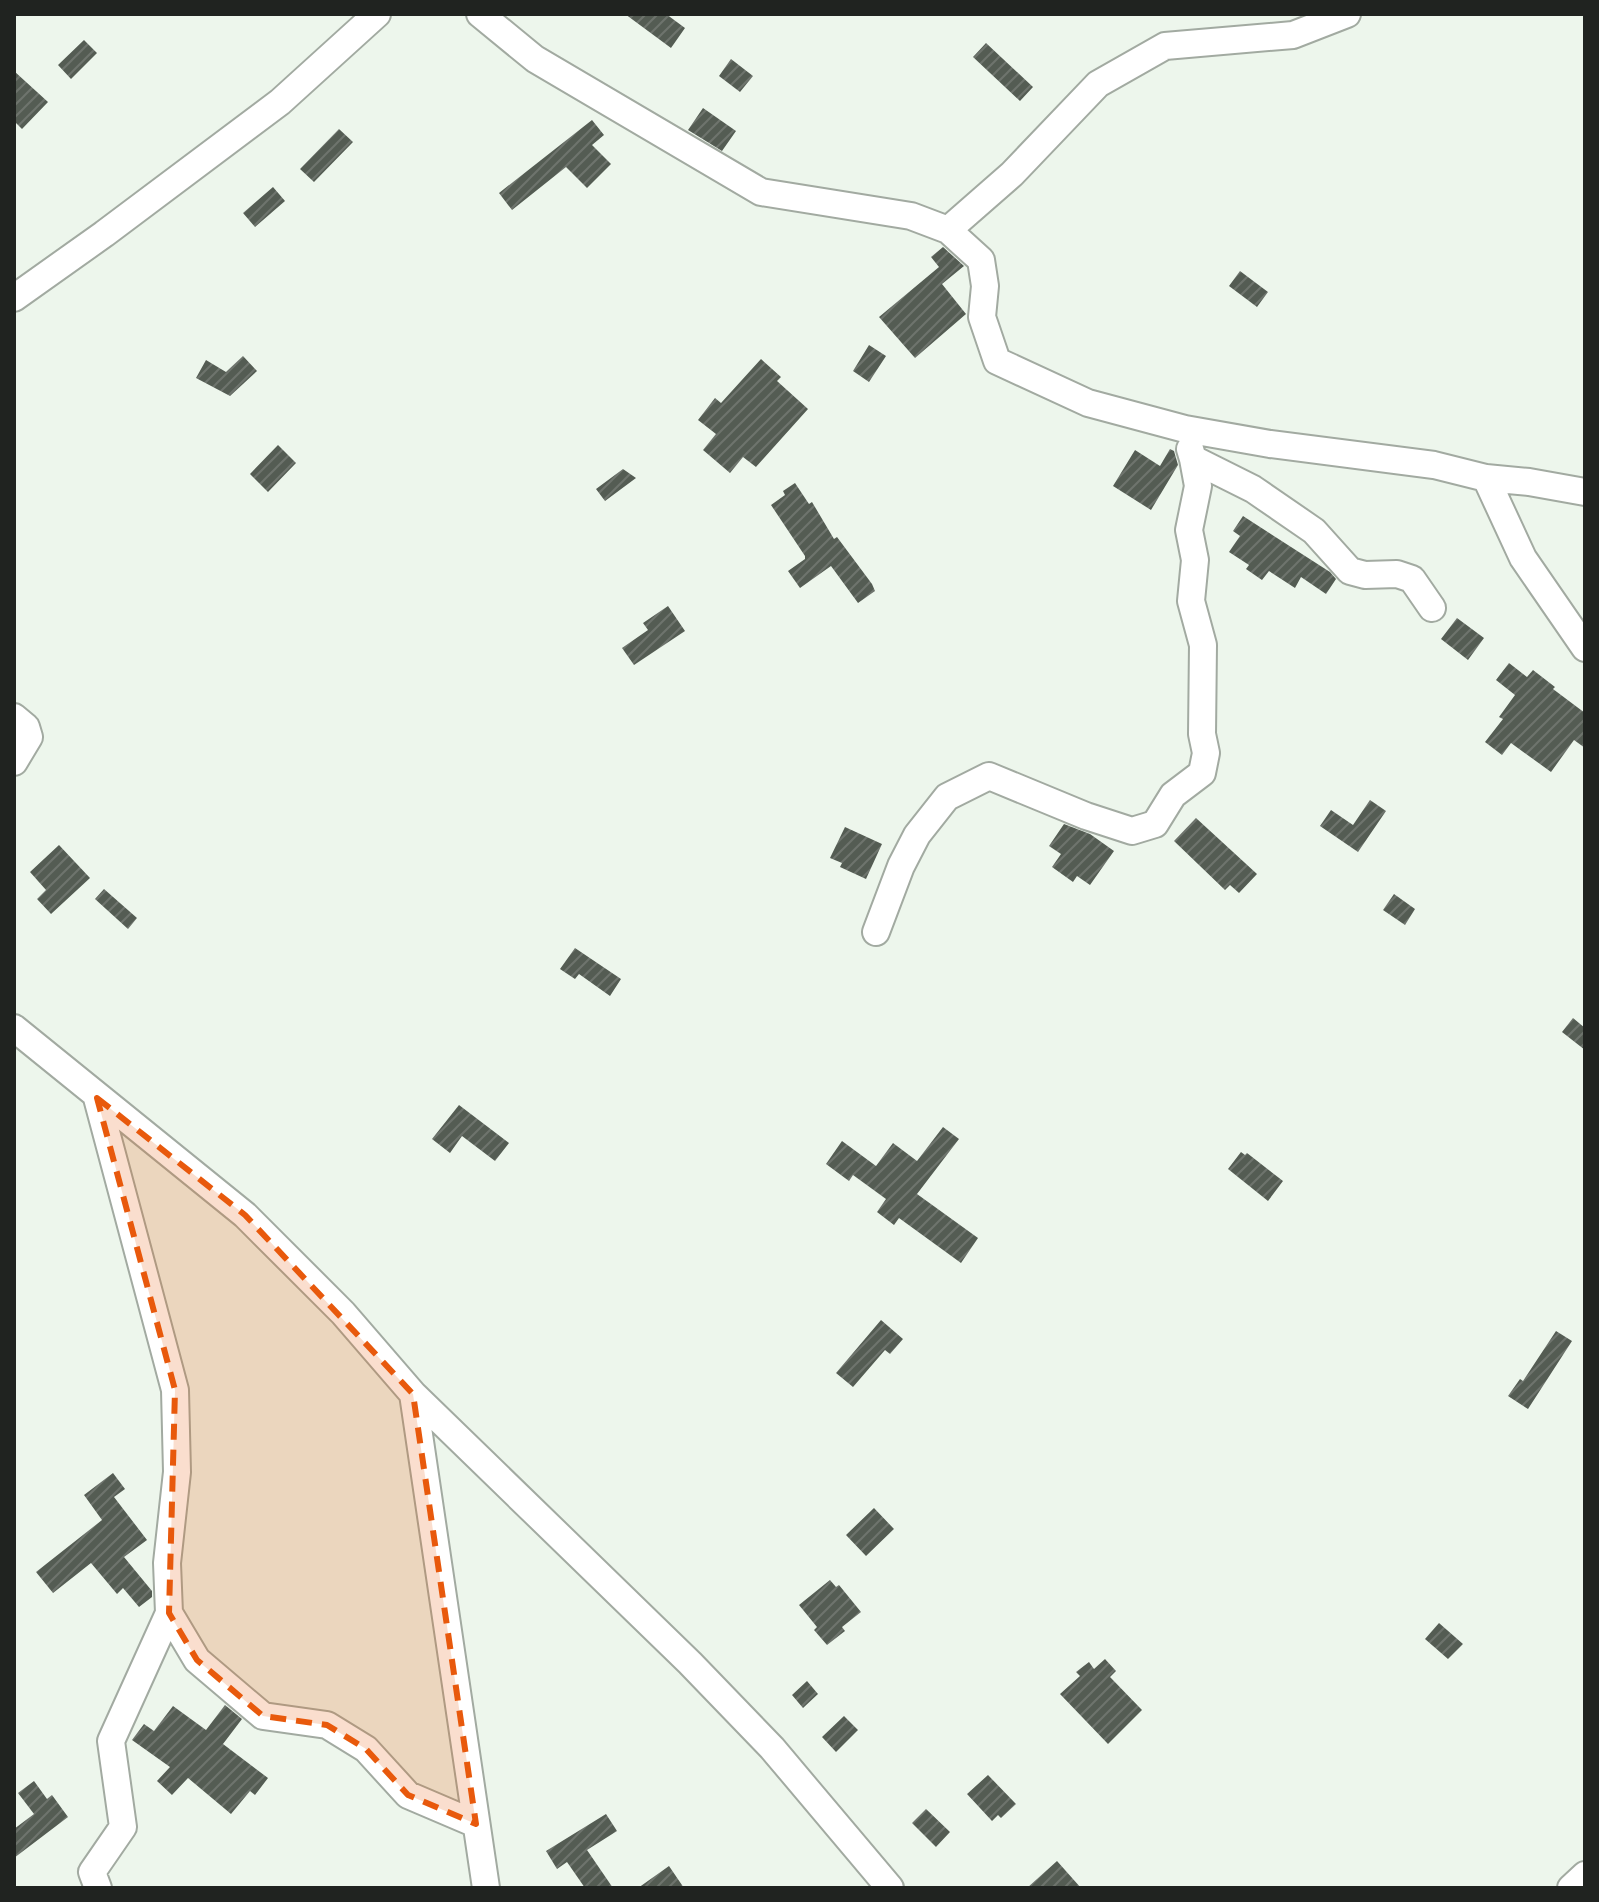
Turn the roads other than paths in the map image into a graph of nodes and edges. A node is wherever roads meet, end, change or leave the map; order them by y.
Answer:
1 (377, 14) edge
2 (480, 14) edge
3 (1347, 14) edge
4 (948, 230) junction
5 (14, 298) edge
6 (1185, 429) junction
7 (1193, 459) junction
8 (1486, 478) junction
9 (1585, 492) edge
10 (1432, 608) dead end
11 (1585, 648) edge
12 (14, 717) edge
13 (14, 762) edge
14 (876, 932) dead end
15 (14, 1028) edge
16 (97, 1098) junction
17 (413, 1394) junction
18 (169, 1613) junction
19 (476, 1824) junction
20 (1585, 1875) edge
21 (98, 1888) edge
22 (486, 1888) edge
23 (890, 1888) edge
24 (1571, 1888) edge

1 - 5 street
2 - 4 street
3 - 4 street
4 - 6 street
6 - 7 street
6 - 8 street
7 - 10 street
7 - 14 street
8 - 9 street
8 - 11 street
12 - 13 street
15 - 16 street
16 - 17 street
16 - 18 street
17 - 19 street
17 - 23 street
18 - 19 street
18 - 21 street
19 - 22 street
20 - 24 street

